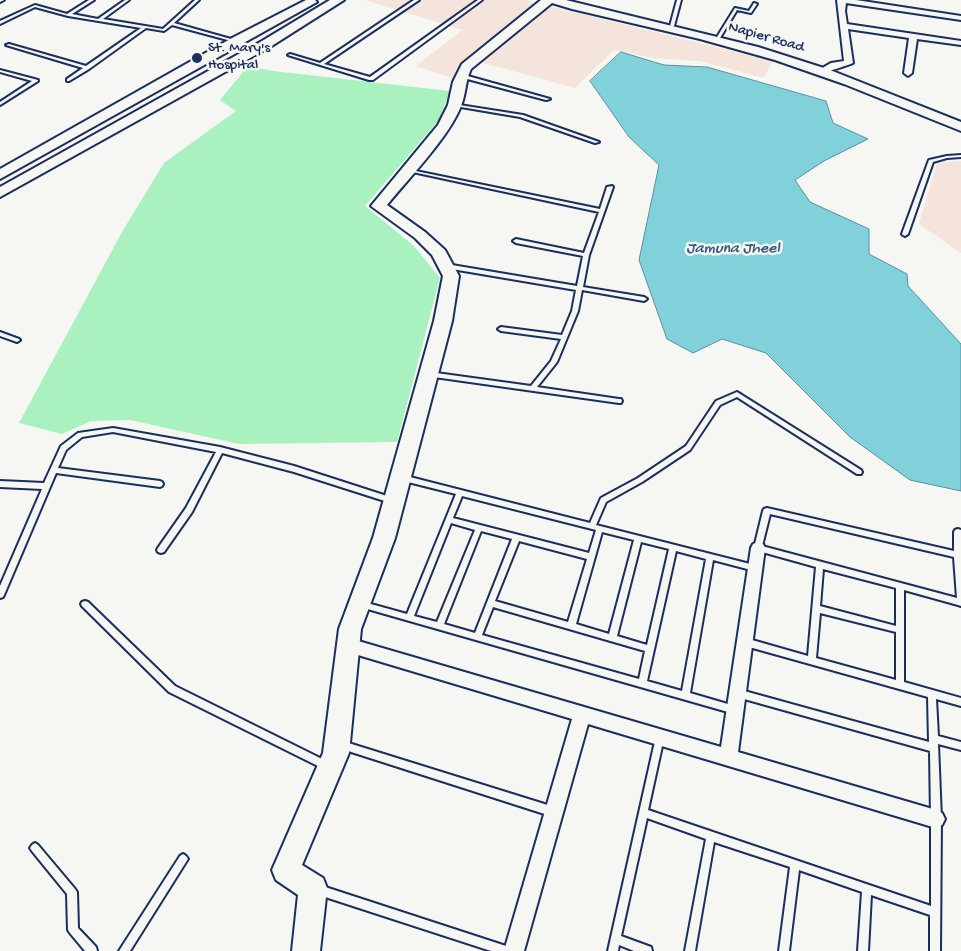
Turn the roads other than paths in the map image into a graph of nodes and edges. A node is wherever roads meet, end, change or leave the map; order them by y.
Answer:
1 (92, 0) edge
2 (127, 0) edge
3 (197, 0) edge
4 (338, 0) edge
5 (417, 0) edge
6 (480, 0) edge
7 (548, 0) edge
8 (556, 0) edge
9 (563, 0) edge
10 (679, 0) edge
11 (842, 0) edge
12 (321, 2) edge
13 (867, 2) edge
14 (755, 4) dead end
15 (68, 15) junction
16 (961, 18) edge
17 (99, 20) junction
18 (0, 23) edge
19 (171, 23) junction
20 (672, 26) junction
21 (844, 26) junction
22 (145, 27) junction
23 (913, 36) junction
24 (719, 37) junction
25 (236, 41) junction
26 (961, 42) edge
27 (8, 45) dead end
28 (290, 54) dead end
29 (321, 64) junction
30 (87, 68) junction
31 (0, 71) edge
32 (825, 71) junction
33 (908, 73) dead end
34 (462, 76) junction
35 (70, 80) dead end
36 (0, 97) edge
37 (8, 99) junction
38 (548, 99) dead end
39 (0, 104) edge
40 (455, 105) junction
41 (961, 122) edge
42 (961, 127) edge
43 (597, 142) dead end
44 (961, 156) edge
45 (408, 170) junction
46 (0, 175) edge
47 (0, 186) edge
48 (610, 187) dead end
49 (0, 194) edge
50 (602, 211) junction
51 (905, 234) dead end
52 (516, 241) dead end
53 (586, 255) junction
54 (446, 266) junction
55 (579, 289) junction
56 (644, 299) dead end
57 (501, 329) dead end
58 (0, 334) edge
59 (564, 337) junction
60 (17, 340) dead end
61 (428, 374) junction
62 (532, 389) junction
63 (619, 401) dead end
64 (220, 450) junction
65 (53, 470) junction
66 (859, 472) dead end
67 (400, 478) junction
68 (0, 484) edge
69 (160, 484) dead end
70 (46, 486) junction
71 (460, 493) junction
72 (394, 500) junction
73 (449, 520) junction
74 (596, 527) junction
75 (479, 528) junction
76 (961, 533) edge
77 (517, 537) junction
78 (638, 538) junction
79 (673, 547) junction
80 (758, 548) junction
81 (161, 550) dead end
82 (958, 555) junction
83 (710, 556) junction
84 (591, 557) junction
85 (820, 565) junction
86 (755, 568) junction
87 (960, 576) edge
88 (900, 586) junction
89 (0, 595) edge
90 (491, 603) junction
91 (961, 603) edge
92 (86, 604) dead end
93 (359, 604) junction
94 (817, 609) junction
95 (409, 618) junction
96 (439, 626) junction
97 (572, 626) junction
98 (900, 630) junction
99 (477, 637) junction
100 (612, 638) junction
101 (745, 642) junction
102 (348, 645) junction
103 (650, 649) junction
104 (812, 660) junction
105 (642, 684) junction
106 (900, 685) junction
107 (738, 693) junction
108 (932, 694) junction
109 (686, 696) junction
110 (961, 702) edge
111 (735, 710) junction
112 (582, 715) junction
113 (660, 738) junction
114 (337, 743) junction
115 (934, 743) junction
116 (961, 746) edge
117 (728, 758) junction
118 (330, 767) junction
119 (554, 812) junction
120 (644, 813) junction
121 (936, 818) junction
122 (711, 836) junction
123 (35, 848) dead end
124 (183, 859) dead end
125 (795, 864) junction
126 (313, 888) junction
127 (867, 889) junction
128 (935, 912) junction
129 (615, 939) junction
130 (92, 951) edge
131 (124, 951) edge
132 (306, 951) edge
133 (506, 951) edge
134 (514, 951) edge
135 (613, 951) edge
136 (646, 951) edge
137 (690, 951) edge
138 (784, 951) edge
139 (862, 951) edge
140 (935, 951) edge

1 - 15 lane
2 - 17 lane
3 - 19 lane
4 - 49 main road
5 - 29 lane
6 - 29 lane
7 - 34 main road
8 - 32 main road, Napier Road
9 - 20 main road
10 - 20 lane
11 - 13 street
11 - 21 street
12 - 25 main road
12 - 47 main road
13 - 16 street
14 - 24 lane
15 - 17 lane
15 - 18 lane
17 - 22 lane
19 - 22 lane
19 - 25 lane
20 - 24 main road
21 - 23 street
21 - 32 street
22 - 30 lane
23 - 26 street
23 - 33 street
24 - 32 main road
25 - 46 main road
27 - 30 lane
28 - 29 lane
30 - 35 lane
31 - 37 lane
32 - 41 main road
32 - 42 main road, Napier Road
34 - 38 lane
34 - 40 main road
36 - 37 lane
37 - 39 lane
40 - 43 lane
40 - 45 main road
44 - 51 lane
45 - 50 lane
45 - 54 main road
48 - 50 lane
50 - 53 lane
52 - 53 lane
53 - 55 lane
54 - 55 lane
54 - 61 main road
55 - 56 lane
55 - 59 lane
57 - 59 lane
58 - 60 lane
59 - 62 lane
61 - 62 lane
61 - 67 main road
62 - 63 lane
64 - 65 lane
64 - 72 lane
64 - 81 lane
65 - 69 lane
65 - 70 lane
66 - 74 lane
67 - 71 lane
67 - 72 main road
68 - 70 lane
70 - 89 lane
71 - 73 lane
71 - 74 lane
72 - 93 main road
73 - 75 lane
73 - 95 lane
74 - 78 lane
74 - 84 lane
75 - 77 lane
75 - 96 lane
76 - 82 lane
77 - 84 lane
77 - 90 lane
78 - 79 lane
78 - 100 lane
79 - 83 lane
79 - 103 lane
80 - 82 lane
80 - 85 lane
80 - 86 street
82 - 87 lane
83 - 86 lane
83 - 109 lane
84 - 97 lane
85 - 88 lane
85 - 94 lane
86 - 101 street
87 - 91 lane
88 - 91 lane
88 - 98 lane
90 - 97 lane
90 - 99 lane
92 - 118 lane
93 - 95 lane
93 - 102 main road
94 - 98 lane
94 - 104 lane
95 - 96 lane
96 - 99 lane
97 - 100 lane
98 - 106 lane
99 - 105 lane
100 - 103 lane
101 - 104 lane
101 - 107 street
102 - 112 street
102 - 114 main road
103 - 105 lane
104 - 106 lane
105 - 109 lane
106 - 108 lane
107 - 111 street
107 - 115 lane
108 - 110 lane
108 - 115 lane
109 - 111 lane
111 - 117 street
112 - 113 street
112 - 119 street
113 - 117 street
113 - 120 lane
114 - 118 main road
114 - 119 lane
115 - 116 lane
115 - 121 lane
117 - 121 street
118 - 126 main road
119 - 134 street
120 - 122 lane
120 - 129 lane
121 - 128 lane
122 - 125 lane
122 - 137 lane
123 - 130 lane
124 - 131 lane
125 - 127 lane
125 - 138 lane
126 - 132 main road
126 - 133 lane
127 - 128 lane
127 - 139 lane
128 - 140 lane
129 - 135 lane
129 - 136 lane

